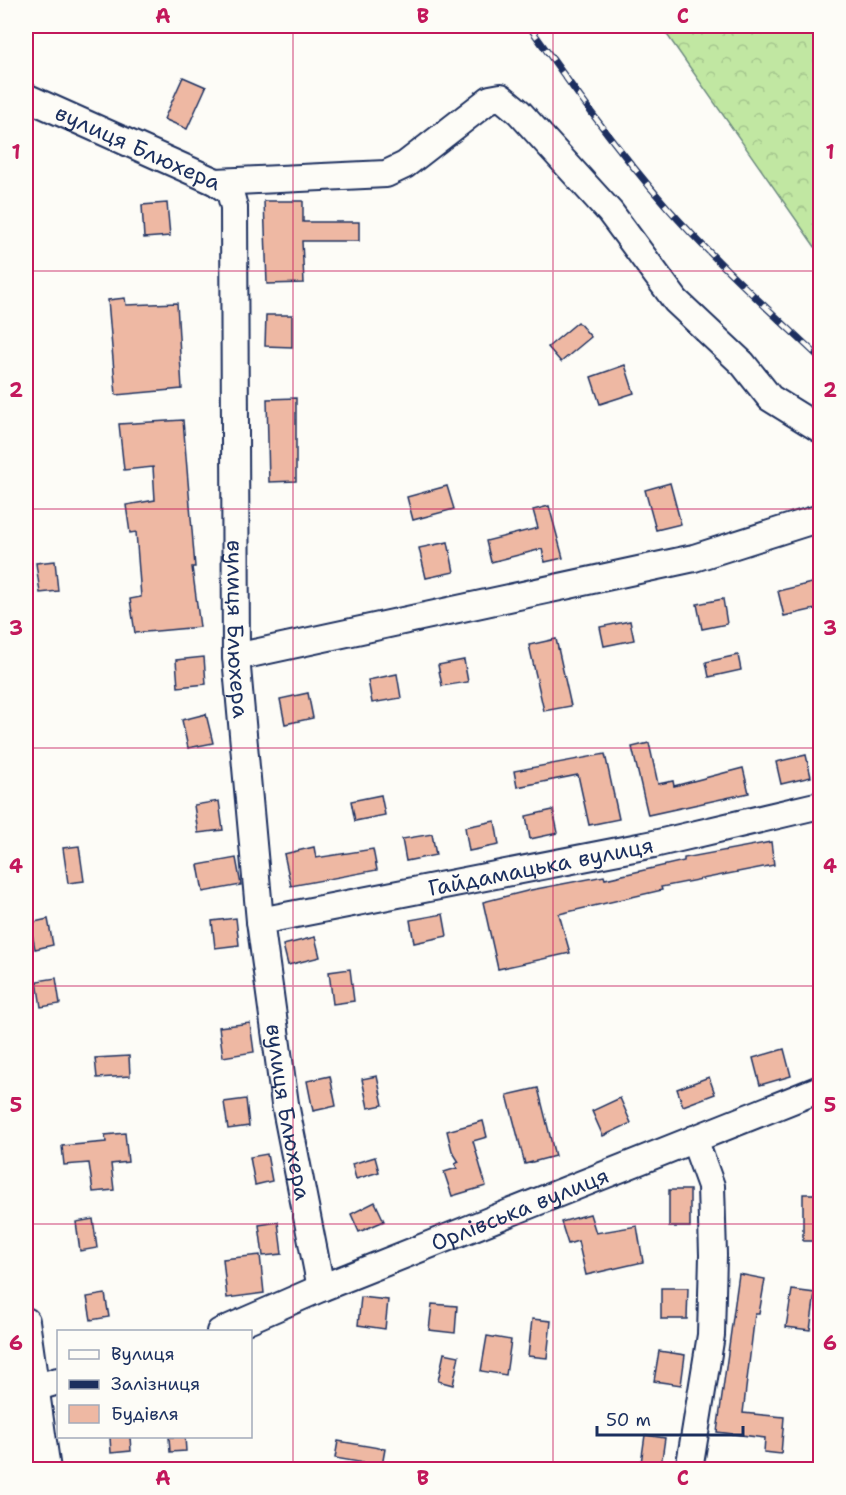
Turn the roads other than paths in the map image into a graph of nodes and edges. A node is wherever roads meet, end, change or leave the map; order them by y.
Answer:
1 (26, 97) edge
2 (216, 182) junction
3 (820, 429) edge
4 (820, 518) edge
5 (236, 657) junction
6 (820, 805) edge
7 (260, 921) junction
8 (820, 1089) edge
9 (694, 1139) junction
10 (321, 1288) junction
11 (26, 1321) edge
12 (225, 1330) edge
13 (46, 1384) edge
14 (47, 1470) edge
15 (689, 1470) edge

1 - 2 street, вулиця Блюхера
2 - 3 street
2 - 5 street, вулиця Блюхера
4 - 5 street
5 - 7 street, вулиця Блюхера
6 - 7 street, Гайдамацька вулиця
7 - 10 street, вулиця Блюхера
8 - 9 street, Орлівська вулиця
9 - 10 street, Орлівська вулиця
9 - 15 street
10 - 12 street, Орлівська вулиця
11 - 13 street
13 - 14 street

